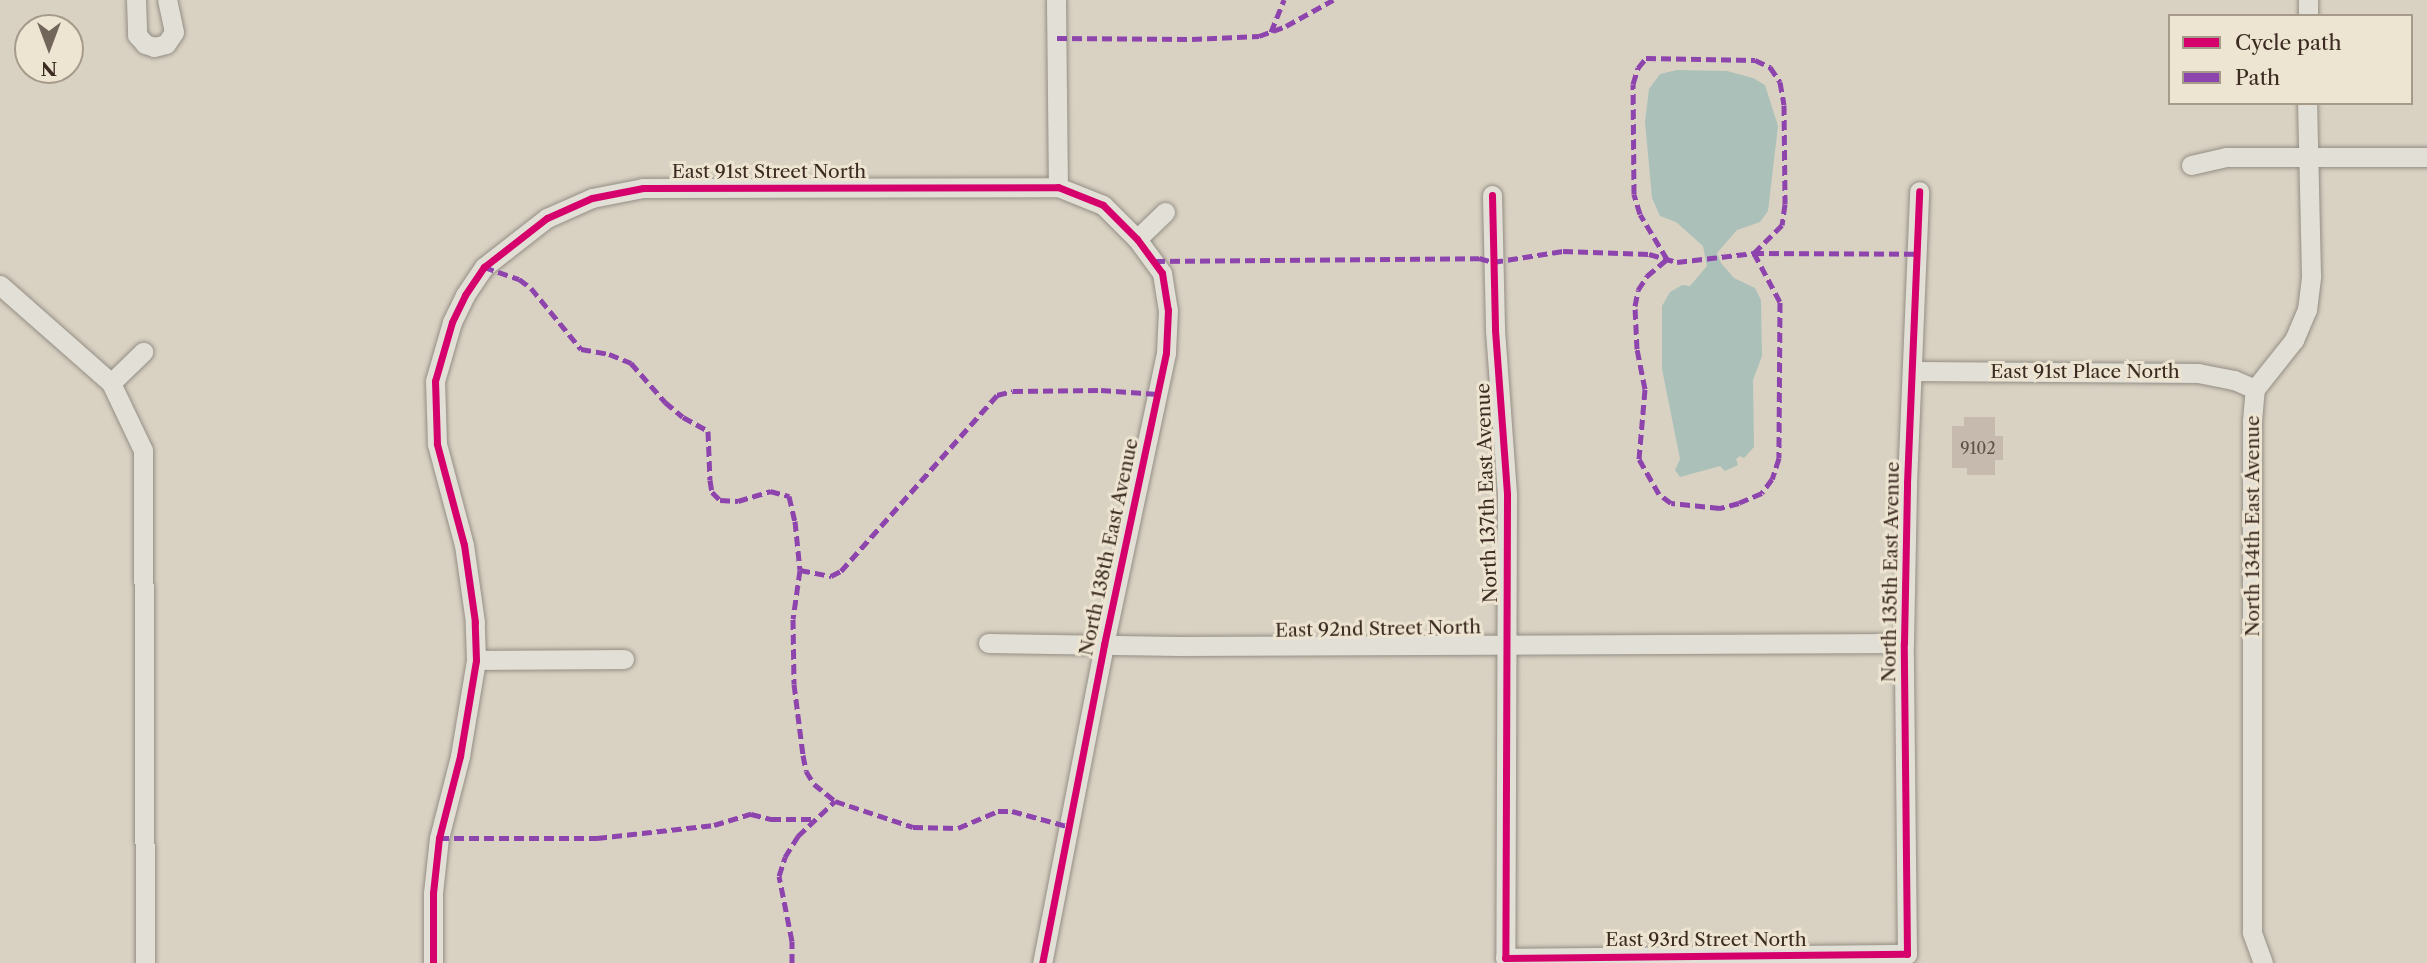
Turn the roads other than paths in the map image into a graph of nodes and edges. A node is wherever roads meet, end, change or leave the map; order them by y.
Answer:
1 (135, 0) edge
2 (167, 0) edge
3 (1056, 0) edge
4 (2307, 105) edge
5 (2307, 157) junction
6 (2427, 157) edge
7 (2191, 166) dead end
8 (1058, 187) junction
9 (1919, 191) dead end
10 (1492, 195) dead end
11 (1165, 212) dead end
12 (1138, 239) junction
13 (0, 285) edge
14 (143, 352) dead end
15 (1913, 371) junction
16 (111, 383) junction
17 (2255, 389) junction
18 (988, 643) dead end
19 (1506, 643) junction
20 (1904, 643) junction
21 (1104, 645) junction
22 (624, 659) dead end
23 (476, 660) junction
24 (1907, 954) joint
25 (1505, 958) joint
26 (1628, 959) edge
27 (1648, 959) edge
28 (145, 963) edge
29 (433, 963) edge
30 (1042, 963) edge
31 (2263, 963) edge

1 - 2 street
3 - 8 street
4 - 5 street, North 134th East Avenue
5 - 6 street
5 - 7 street
5 - 17 street, North 134th East Avenue
8 - 12 street, North 138th East Avenue
8 - 23 street, East 91st Street North
9 - 15 street, North 135th East Avenue
10 - 19 street, North 137th East Avenue
11 - 12 street
12 - 21 street, North 138th East Avenue
13 - 16 street
14 - 16 street
15 - 17 street, East 91st Place North
15 - 20 street, North 135th East Avenue
16 - 28 street
17 - 31 street, North 134th East Avenue
18 - 21 street, East 92nd Street North
19 - 20 street, East 92nd Street North
19 - 21 street, East 92nd Street North
19 - 25 street, North 137th East Avenue
20 - 24 street, North 135th East Avenue
21 - 30 street, North 138th East Avenue
22 - 23 street
23 - 29 street, East 91st Street North
24 - 27 street, East 93rd Street North
25 - 26 street, East 93rd Street North
26 - 27 street, East 93rd Street North

